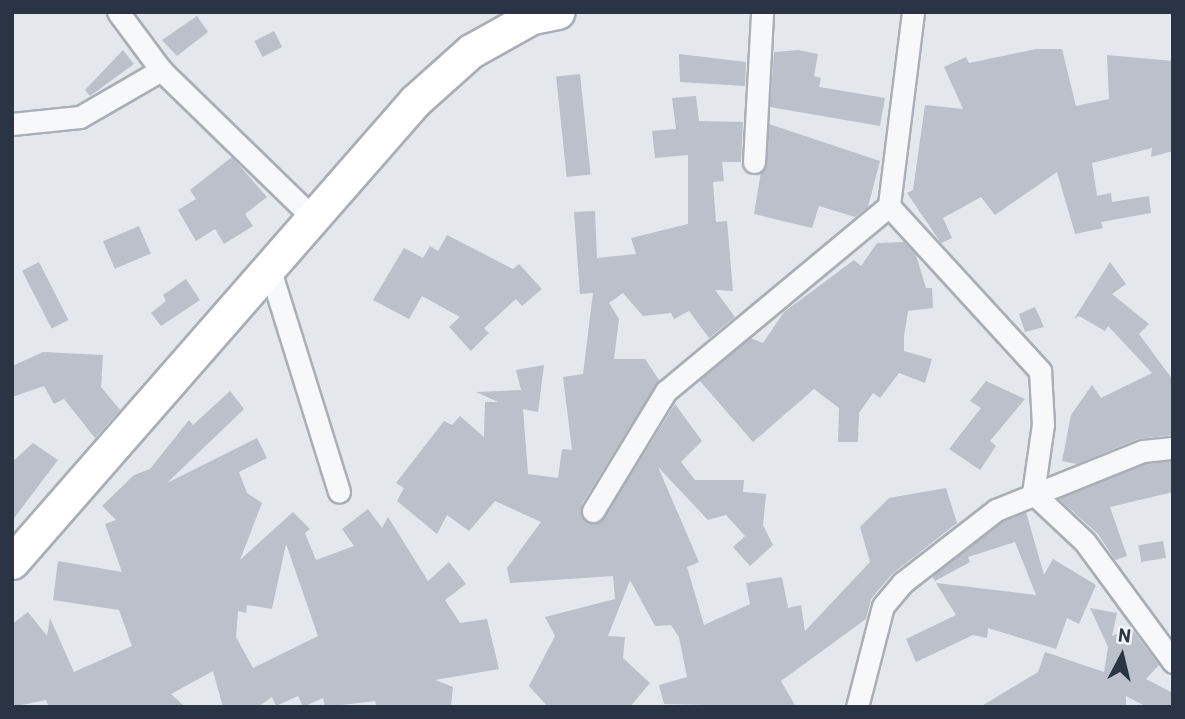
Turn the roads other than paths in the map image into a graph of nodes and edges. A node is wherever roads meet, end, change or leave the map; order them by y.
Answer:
1 (118, 12) edge
2 (558, 12) edge
3 (762, 12) edge
4 (914, 12) edge
5 (161, 70) junction
6 (12, 124) edge
7 (754, 162) dead end
8 (889, 206) junction
9 (312, 217) junction
10 (270, 271) junction
11 (1173, 448) edge
12 (340, 492) dead end
13 (1033, 493) junction
14 (593, 511) dead end
15 (12, 562) edge
16 (1173, 662) edge
17 (857, 707) edge

1 - 5 street
2 - 9 main road
3 - 7 street
4 - 8 street
5 - 6 street
5 - 9 street
8 - 13 street
8 - 14 street
9 - 10 main road
10 - 12 street
10 - 15 main road
11 - 13 street
13 - 16 street
13 - 17 street

